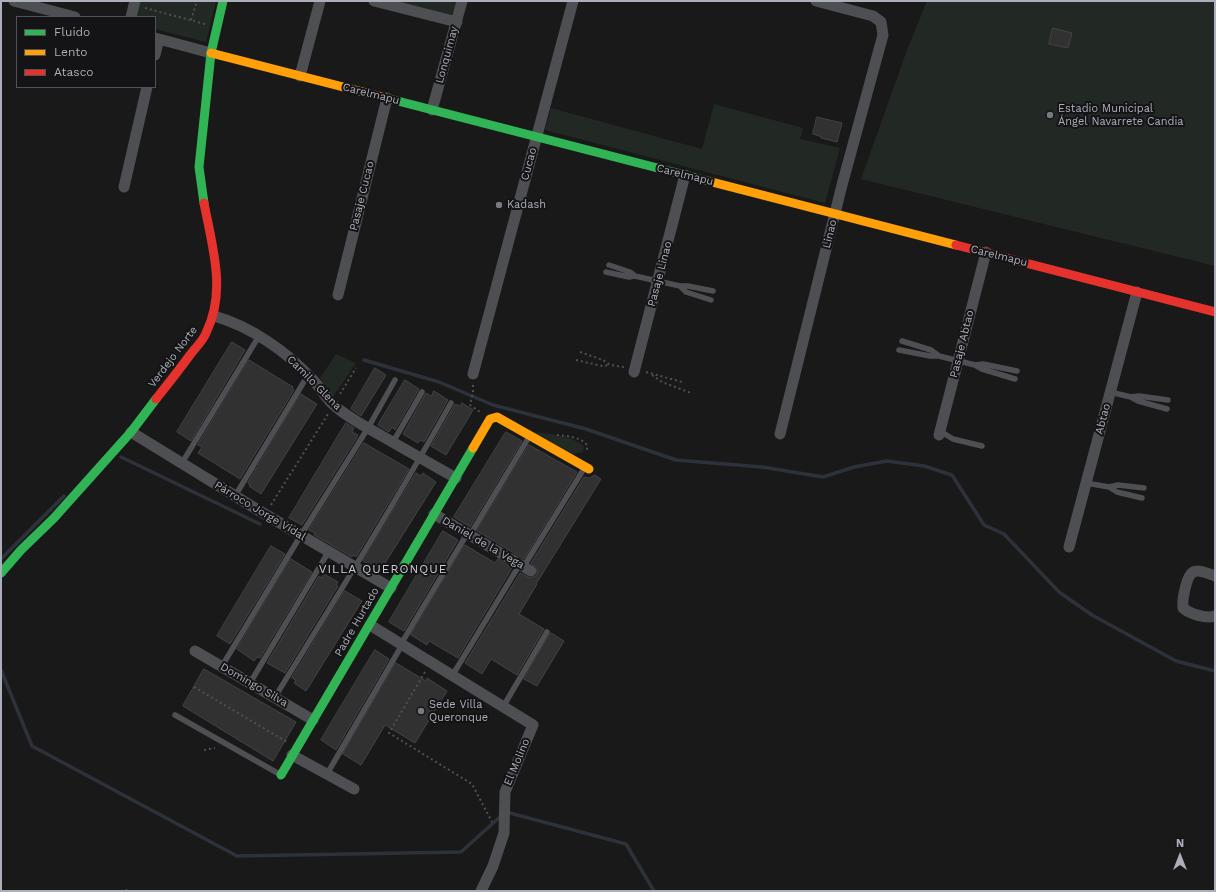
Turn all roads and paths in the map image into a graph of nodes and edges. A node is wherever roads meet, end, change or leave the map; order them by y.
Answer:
1 (14, 1) edge
2 (196, 1) edge
3 (223, 1) edge
4 (320, 1) edge
5 (374, 1) edge
6 (462, 1) edge
7 (573, 1) edge
8 (816, 1) edge
9 (135, 3) edge
10 (55, 6) edge
11 (73, 16) edge
12 (131, 16) edge
13 (191, 20) junction
14 (456, 22) junction
15 (216, 27) junction
16 (157, 38) edge
17 (211, 53) junction
18 (300, 76) junction
19 (148, 88) edge
20 (386, 98) junction
21 (432, 110) junction
22 (537, 137) junction
23 (685, 175) junction
24 (124, 187) dead end
25 (835, 214) junction
26 (986, 252) junction
27 (609, 265) dead end
28 (606, 272) dead end
29 (635, 276) junction
30 (658, 281) junction
31 (680, 286) junction
32 (713, 291) dead end
33 (1137, 292) junction
34 (338, 295) dead end
35 (711, 300) dead end
36 (1215, 312) edge
37 (214, 316) junction
38 (259, 336) junction
39 (902, 341) dead end
40 (899, 350) dead end
41 (580, 352) dead end
42 (939, 356) junction
43 (576, 360) dead end
44 (958, 360) junction
45 (610, 364) junction
46 (975, 365) junction
47 (356, 368) dead end
48 (634, 371) junction
49 (1017, 371) dead end
50 (649, 373) junction
51 (473, 374) dead end
52 (308, 375) junction
53 (1015, 379) dead end
54 (395, 380) dead end
55 (682, 382) dead end
56 (422, 392) dead end
57 (473, 392) dead end
58 (1110, 392) junction
59 (692, 393) dead end
60 (1131, 397) junction
61 (1168, 400) dead end
62 (451, 403) dead end
63 (334, 404) junction
64 (470, 405) dead end
65 (1167, 409) dead end
66 (368, 428) junction
67 (131, 432) junction
68 (939, 433) joint
69 (780, 434) dead end
70 (530, 435) junction
71 (393, 442) junction
72 (982, 446) dead end
73 (420, 457) junction
74 (182, 463) junction
75 (587, 468) joint
76 (456, 478) junction
77 (1086, 483) junction
78 (1109, 487) junction
79 (1144, 488) dead end
80 (235, 496) junction
81 (1142, 498) dead end
82 (265, 514) junction
83 (434, 514) junction
84 (469, 534) junction
85 (301, 535) junction
86 (1069, 546) dead end
87 (329, 552) junction
88 (356, 567) junction
89 (525, 567) junction
90 (1, 572) edge
91 (1215, 576) edge
92 (391, 588) junction
93 (1215, 616) edge
94 (370, 625) junction
95 (547, 632) dead end
96 (401, 644) junction
97 (196, 651) dead end
98 (431, 662) junction
99 (222, 666) junction
100 (452, 676) junction
101 (250, 683) junction
102 (194, 687) dead end
103 (275, 697) junction
104 (503, 707) junction
105 (176, 715) dead end
106 (313, 720) junction
107 (294, 751) junction
108 (327, 774) junction
109 (281, 775) joint
110 (354, 789) dead end
111 (483, 806) dead end
112 (128, 888) dead end
113 (126, 891) edge
114 (481, 891) edge

1 - 10 street
2 - 13 path
3 - 15 street, Verdejo Norte
4 - 18 street
5 - 14 street
6 - 14 street, Lonquimay
7 - 22 street, Cucao
8 - 25 street, Linao
9 - 12 street
9 - 13 path
10 - 11 street
13 - 15 path
14 - 21 street, Lonquimay
15 - 17 street, Verdejo Norte
16 - 17 street, Carelmapu
17 - 18 street, Carelmapu
17 - 37 street, Verdejo Norte
18 - 20 street, Carelmapu
19 - 24 street
20 - 21 street, Carelmapu
20 - 34 street, Pasaje Cucao
21 - 22 street, Carelmapu
22 - 23 street, Carelmapu
22 - 51 street, Cucao
23 - 25 street, Carelmapu
23 - 30 street, Pasaje Linao
25 - 26 street, Carelmapu
25 - 69 street, Linao
26 - 33 street, Carelmapu
26 - 44 street, Pasaje Abtao
27 - 29 lane
28 - 29 lane
29 - 30 lane
30 - 31 lane
30 - 48 street, Pasaje Linao
31 - 32 lane
31 - 35 lane
33 - 36 street, Carelmapu
33 - 58 street, Abtao
37 - 38 street, Camilo Glena
37 - 67 street, Verdejo Norte
38 - 52 street, Camilo Glena
38 - 74 lane
39 - 42 lane
40 - 42 lane
41 - 45 path
42 - 44 lane
43 - 45 path
44 - 46 lane
44 - 68 street, Pasaje Abtao
45 - 48 path
46 - 49 lane
46 - 53 lane
47 - 63 path
48 - 50 path
50 - 55 path
50 - 59 path
52 - 63 street, Camilo Glena
52 - 80 lane
54 - 66 lane
56 - 71 lane
57 - 64 path
58 - 60 lane
58 - 77 street, Abtao
60 - 61 lane
60 - 65 lane
62 - 73 lane
63 - 66 street, Camilo Glena
63 - 82 path
66 - 71 street, Camilo Glena
66 - 85 lane
67 - 74 street, Párroco Jorge Vidal
67 - 90 street, Verdejo Norte
68 - 72 lane
70 - 75 street
70 - 76 street, Padre Hurtado
70 - 84 lane
71 - 73 street, Camilo Glena
73 - 76 street, Camilo Glena
73 - 88 lane
74 - 80 street, Párroco Jorge Vidal
75 - 89 lane
76 - 83 street, Padre Hurtado
77 - 78 lane
77 - 86 street, Abtao
78 - 79 lane
78 - 81 lane
80 - 82 street, Párroco Jorge Vidal
82 - 85 street, Párroco Jorge Vidal
83 - 84 street, Daniel de la Vega
83 - 92 street, Padre Hurtado
84 - 89 street, Daniel de la Vega
84 - 96 lane
85 - 87 street, Párroco Jorge Vidal
85 - 99 lane
87 - 88 street, Párroco Jorge Vidal
87 - 101 lane
88 - 92 street, Párroco Jorge Vidal
88 - 103 lane
89 - 100 lane
91 - 93 street
92 - 94 street, Padre Hurtado
94 - 96 street
94 - 106 street, Padre Hurtado
95 - 104 lane
96 - 98 street
96 - 108 lane
97 - 99 street, Domingo Silva
98 - 100 street
98 - 111 path
99 - 101 street, Domingo Silva
100 - 104 street
101 - 103 street, Domingo Silva
102 - 107 path
103 - 106 street, Domingo Silva
104 - 114 street, El Molino
105 - 109 lane
106 - 107 street, Padre Hurtado
107 - 108 street
107 - 109 street, Padre Hurtado
108 - 110 street
112 - 113 path

